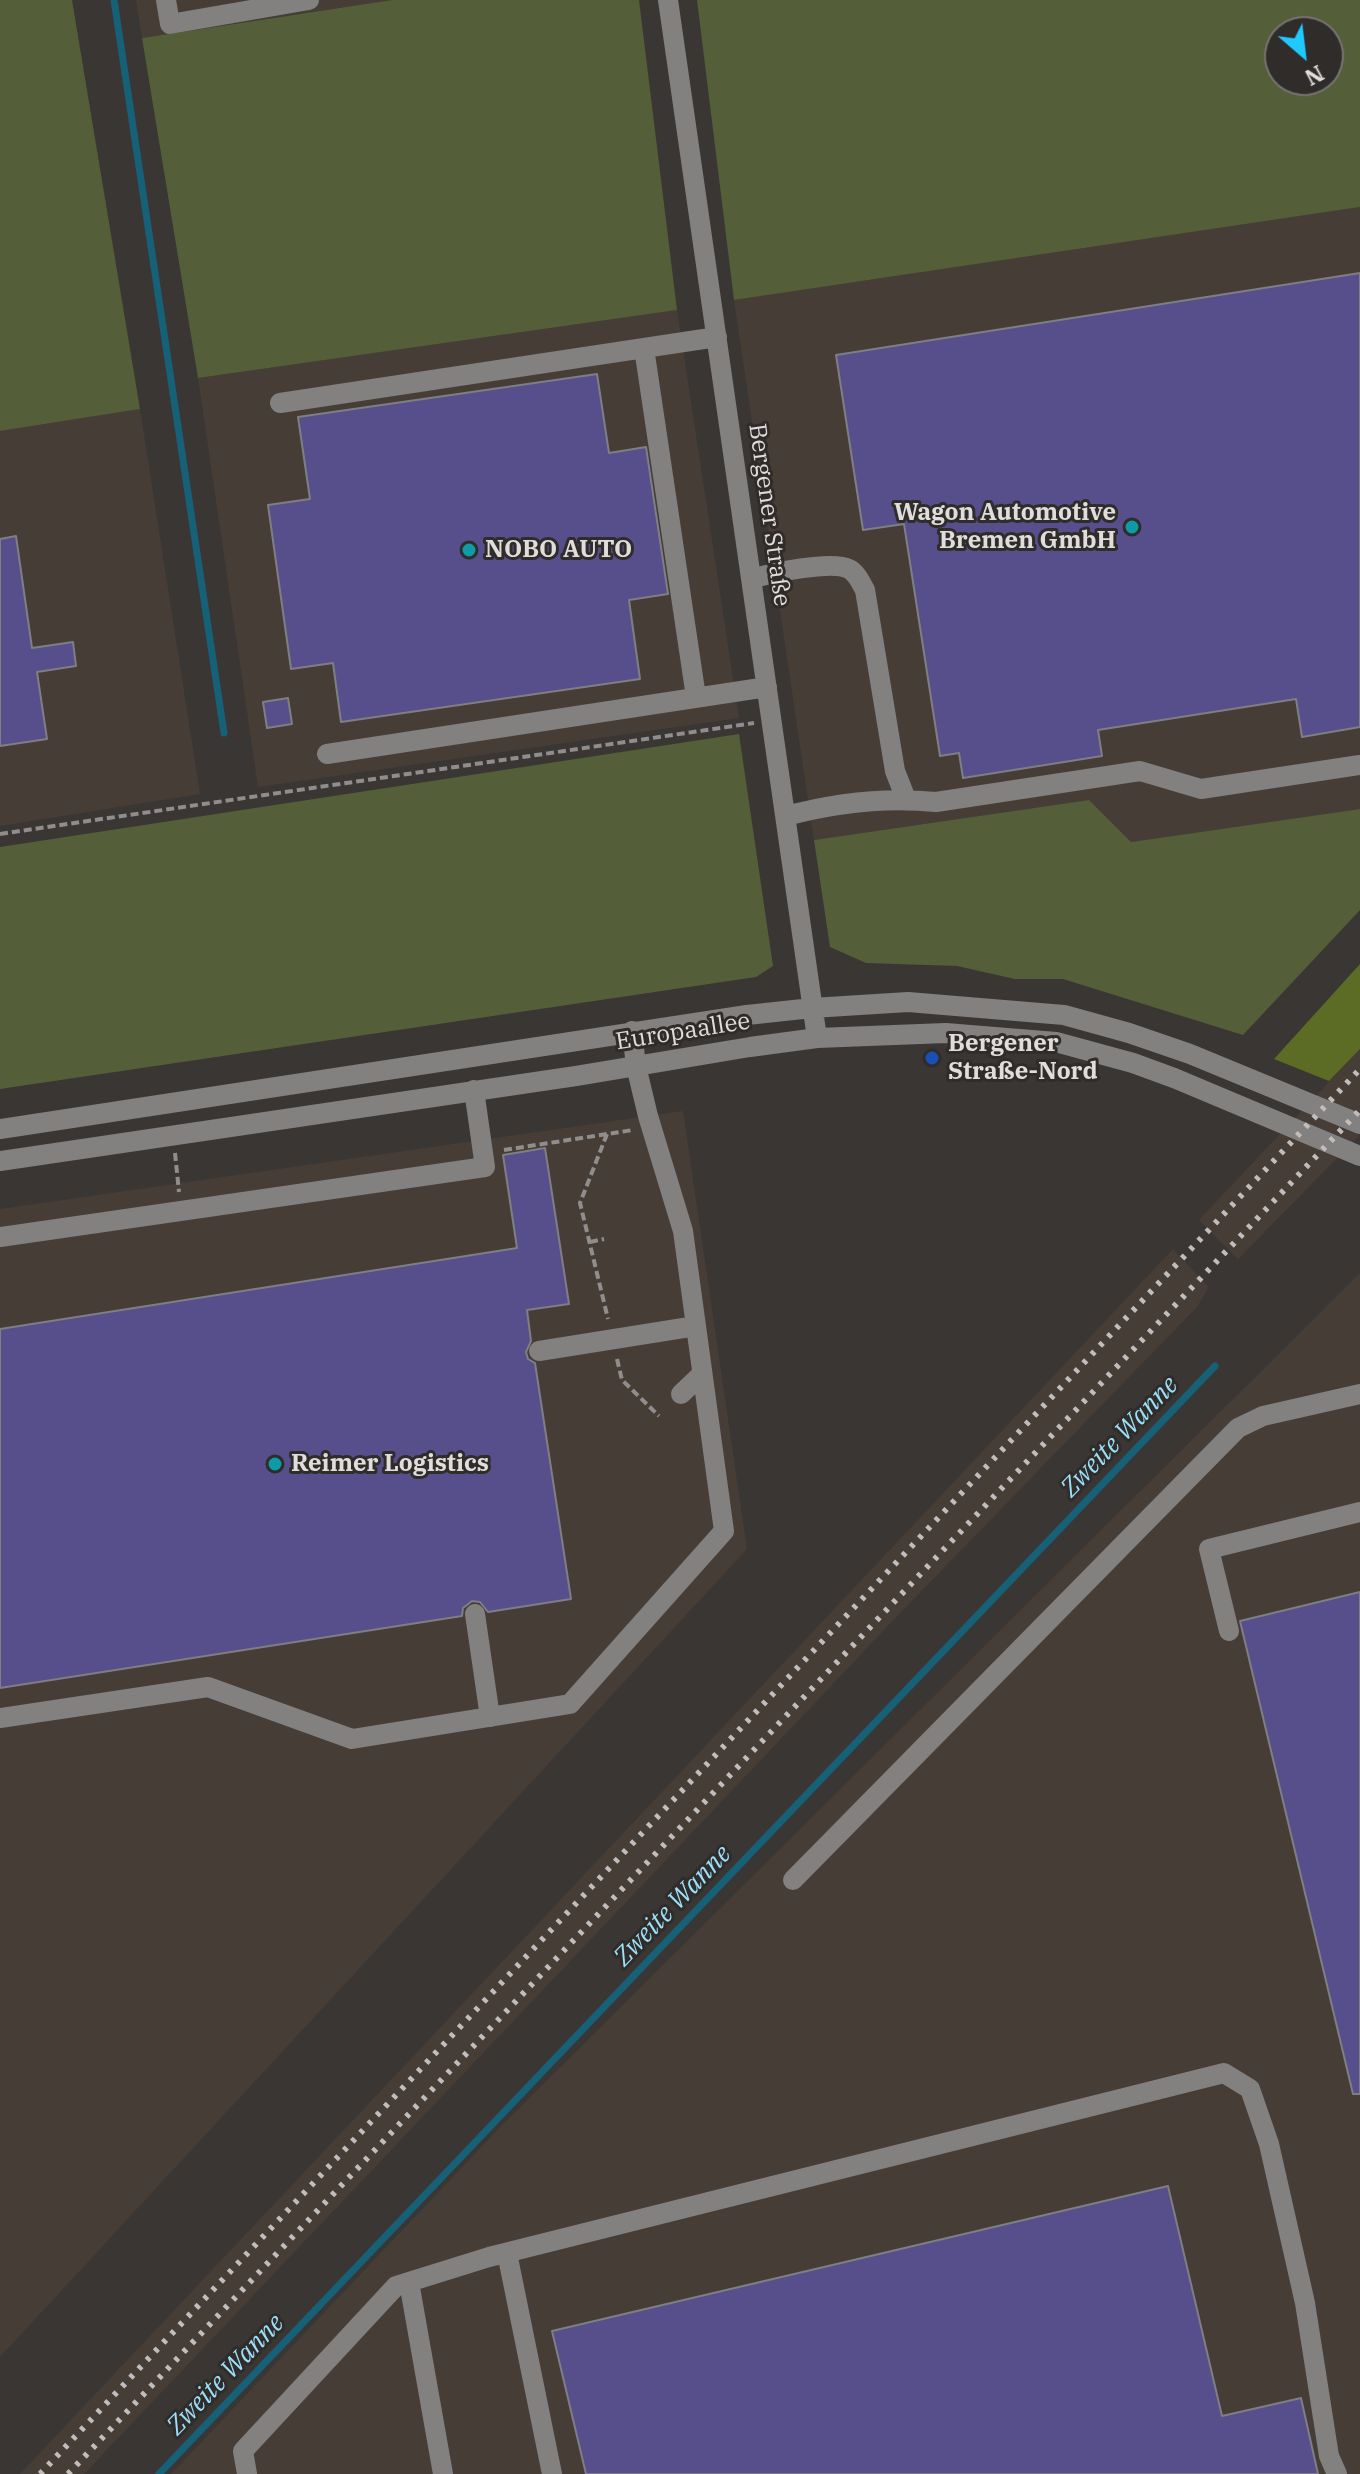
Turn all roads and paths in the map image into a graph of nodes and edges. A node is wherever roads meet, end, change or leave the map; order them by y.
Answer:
1 (166, 0) edge
2 (309, 0) edge
3 (668, 0) edge
4 (717, 337) junction
5 (644, 348) junction
6 (280, 403) dead end
7 (752, 579) junction
8 (767, 687) junction
9 (696, 697) junction
10 (772, 720) junction
11 (327, 754) dead end
12 (1360, 765) edge
13 (906, 799) junction
14 (786, 816) junction
15 (0, 834) edge
16 (812, 1008) junction
17 (632, 1031) junction
18 (817, 1038) junction
19 (574, 1041) junction
20 (636, 1066) junction
21 (576, 1076) junction
22 (474, 1090) junction
23 (1360, 1124) edge
24 (652, 1127) junction
25 (0, 1129) edge
26 (607, 1134) junction
27 (173, 1135) junction
28 (484, 1153) junction
29 (1360, 1156) edge
30 (0, 1161) edge
31 (179, 1187) dead end
32 (0, 1237) edge
33 (604, 1239) dead end
34 (590, 1242) junction
35 (696, 1326) junction
36 (613, 1340) junction
37 (539, 1351) dead end
38 (702, 1374) junction
39 (681, 1394) dead end
40 (1360, 1394) edge
41 (659, 1416) dead end
42 (1360, 1512) edge
43 (475, 1614) dead end
44 (1229, 1631) dead end
45 (490, 1717) junction
46 (0, 1718) edge
47 (793, 1880) dead end
48 (507, 2253) junction
49 (409, 2282) junction
50 (247, 2474) edge
51 (443, 2474) edge
52 (552, 2474) edge
53 (1337, 2474) edge

1 - 2 street
3 - 4 street, Bergener Straße
4 - 5 street
4 - 7 street, Bergener Straße
5 - 6 street
5 - 9 street
7 - 8 street, Bergener Straße
7 - 13 street
8 - 9 street
8 - 10 street, Bergener Straße
9 - 11 street
10 - 14 street, Bergener Straße
10 - 15 path
12 - 13 street
13 - 14 street
14 - 16 street, Bergener Straße
16 - 17 street, Europaallee
16 - 18 street, Bergener Straße
16 - 23 street, Europaallee
17 - 19 street, Europaallee
17 - 20 street
18 - 20 street, Europaallee
18 - 29 street, Europaallee
19 - 21 street
19 - 25 street, Europaallee
20 - 21 street, Europaallee
20 - 24 street
21 - 22 street, Europaallee
22 - 27 street, Europaallee
22 - 28 street
24 - 26 path
24 - 35 street
26 - 28 path
26 - 34 path
27 - 30 street, Europaallee
27 - 31 path
28 - 32 street
33 - 34 path
34 - 36 path
35 - 36 street
35 - 38 street
36 - 37 street
36 - 41 path
38 - 39 street
38 - 45 street
40 - 47 street
42 - 44 street
43 - 45 street
45 - 46 street
48 - 49 street
48 - 52 street
48 - 53 street
49 - 50 street
49 - 51 street

